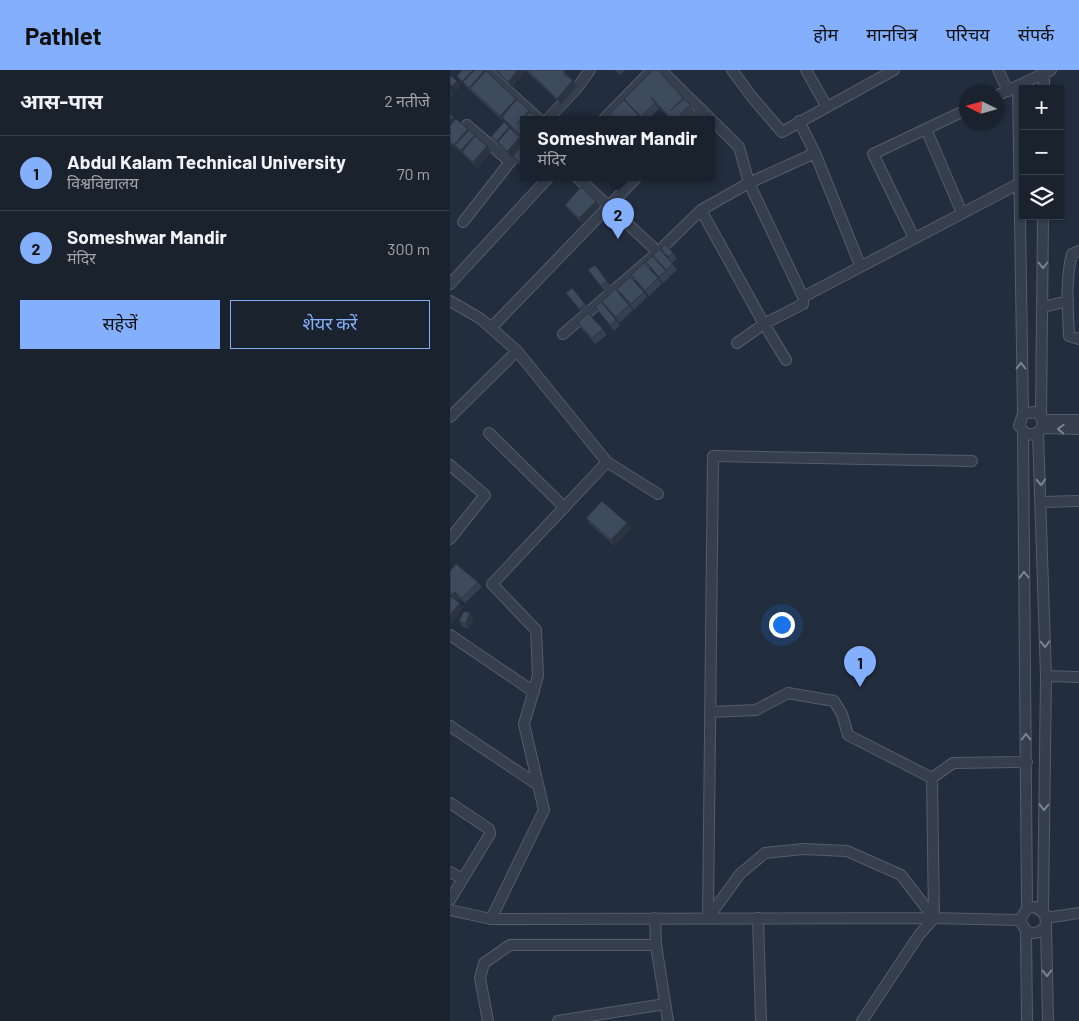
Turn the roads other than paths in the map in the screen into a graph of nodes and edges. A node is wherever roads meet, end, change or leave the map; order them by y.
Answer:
1 (590, 70) edge
2 (652, 70) edge
3 (661, 70) edge
4 (732, 70) edge
5 (806, 70) edge
6 (894, 70) edge
7 (998, 70) edge
8 (487, 72) edge
9 (1047, 72) edge
10 (880, 74) edge
11 (1045, 85) edge
12 (1018, 86) junction
13 (1008, 90) junction
14 (1004, 92) edge
15 (827, 107) junction
16 (702, 110) junction
17 (959, 113) edge
18 (536, 116) edge
19 (551, 116) edge
20 (607, 116) edge
21 (696, 116) edge
22 (708, 116) edge
23 (799, 120) junction
24 (715, 123) edge
25 (467, 125) edge
26 (926, 129) junction
27 (520, 151) edge
28 (815, 153) junction
29 (510, 162) junction
30 (1020, 175) edge
31 (545, 181) edge
32 (581, 181) edge
33 (633, 181) edge
34 (750, 183) junction
35 (1019, 184) edge
36 (609, 205) junction
37 (701, 210) junction
38 (962, 213) junction
39 (1020, 220) edge
40 (1043, 220) edge
41 (464, 222) dead end
42 (914, 238) junction
43 (1079, 251) edge
44 (658, 252) junction
45 (860, 265) junction
46 (450, 284) edge
47 (803, 297) junction
48 (450, 301) edge
49 (1068, 301) junction
50 (1043, 306) junction
51 (764, 324) junction
52 (491, 328) junction
53 (563, 334) dead end
54 (1079, 339) edge
55 (737, 343) dead end
56 (516, 350) junction
57 (786, 360) dead end
58 (1023, 414) junction
59 (450, 417) edge
60 (1079, 420) edge
61 (1041, 424) junction
62 (1079, 429) edge
63 (489, 433) dead end
64 (1023, 433) junction
65 (972, 461) dead end
66 (607, 462) junction
67 (450, 465) edge
68 (658, 494) dead end
69 (1079, 500) edge
70 (1042, 502) junction
71 (564, 507) junction
72 (450, 539) edge
73 (450, 635) edge
74 (1046, 676) junction
75 (1079, 677) edge
76 (534, 692) junction
77 (710, 712) junction
78 (450, 726) edge
79 (1027, 762) junction
80 (932, 778) junction
81 (538, 785) junction
82 (450, 803) edge
83 (450, 872) edge
84 (463, 880) junction
85 (450, 900) edge
86 (1027, 908) junction
87 (450, 910) edge
88 (1079, 913) edge
89 (655, 918) junction
90 (708, 918) junction
91 (758, 918) junction
92 (934, 918) junction
93 (1045, 918) junction
94 (491, 919) junction
95 (1020, 920) junction
96 (1026, 931) junction
97 (656, 945) junction
98 (665, 1004) junction
99 (488, 1021) edge
100 (558, 1021) edge
101 (668, 1021) edge
102 (761, 1021) edge
103 (862, 1021) edge
104 (1027, 1021) edge
105 (1048, 1021) edge

1 - 19 street
2 - 20 street
3 - 16 street
4 - 23 street
5 - 15 street
6 - 10 street
7 - 13 street
8 - 18 street
9 - 11 street
9 - 12 street
10 - 15 street
12 - 13 street
12 - 30 street
13 - 14 street
15 - 23 street
16 - 21 street
16 - 22 street
17 - 26 street
23 - 28 street
24 - 34 street
25 - 29 street
26 - 38 street
26 - 42 street
27 - 29 street
28 - 34 street
28 - 45 street
29 - 41 street
31 - 46 street
32 - 36 street
33 - 36 street
34 - 37 street
34 - 47 street
35 - 38 street
36 - 44 street
36 - 52 street
37 - 44 street
37 - 51 street
38 - 42 street
58 -> 39 street
40 -> 50 street
42 - 45 street
43 - 49 street
44 - 53 street
45 - 47 street
47 - 51 street
48 - 52 street
49 - 50 street
49 - 54 street
50 - 61 street
51 - 55 street
51 - 57 street
52 - 56 street
56 - 59 street
56 - 66 street
58 - 61 street
58 - 64 street
60 - 61 street
62 -> 61 street
61 - 64 street
61 -> 70 street
63 - 71 street
79 -> 64 street
65 - 77 street
66 - 68 street
66 - 71 street
67 - 72 street
69 - 70 street
70 -> 74 street
71 - 76 street
73 - 76 street
74 - 75 street
74 -> 93 street
76 - 81 street
77 - 80 street
77 - 90 street
78 - 81 street
79 - 80 street
79 - 86 street
80 - 92 street
81 - 94 street
82 - 84 street
83 - 84 street
84 - 85 street
86 - 93 street
86 - 95 street
87 - 94 street
88 - 93 street
89 - 90 street
89 - 94 street
89 - 97 street
90 - 91 street
90 - 92 street
91 - 92 street
91 - 102 street
92 - 95 street
92 - 103 street
93 - 96 street
93 -> 105 street
95 - 96 street
96 - 104 street
97 - 98 street
97 - 99 street
98 - 100 street
98 - 101 street

